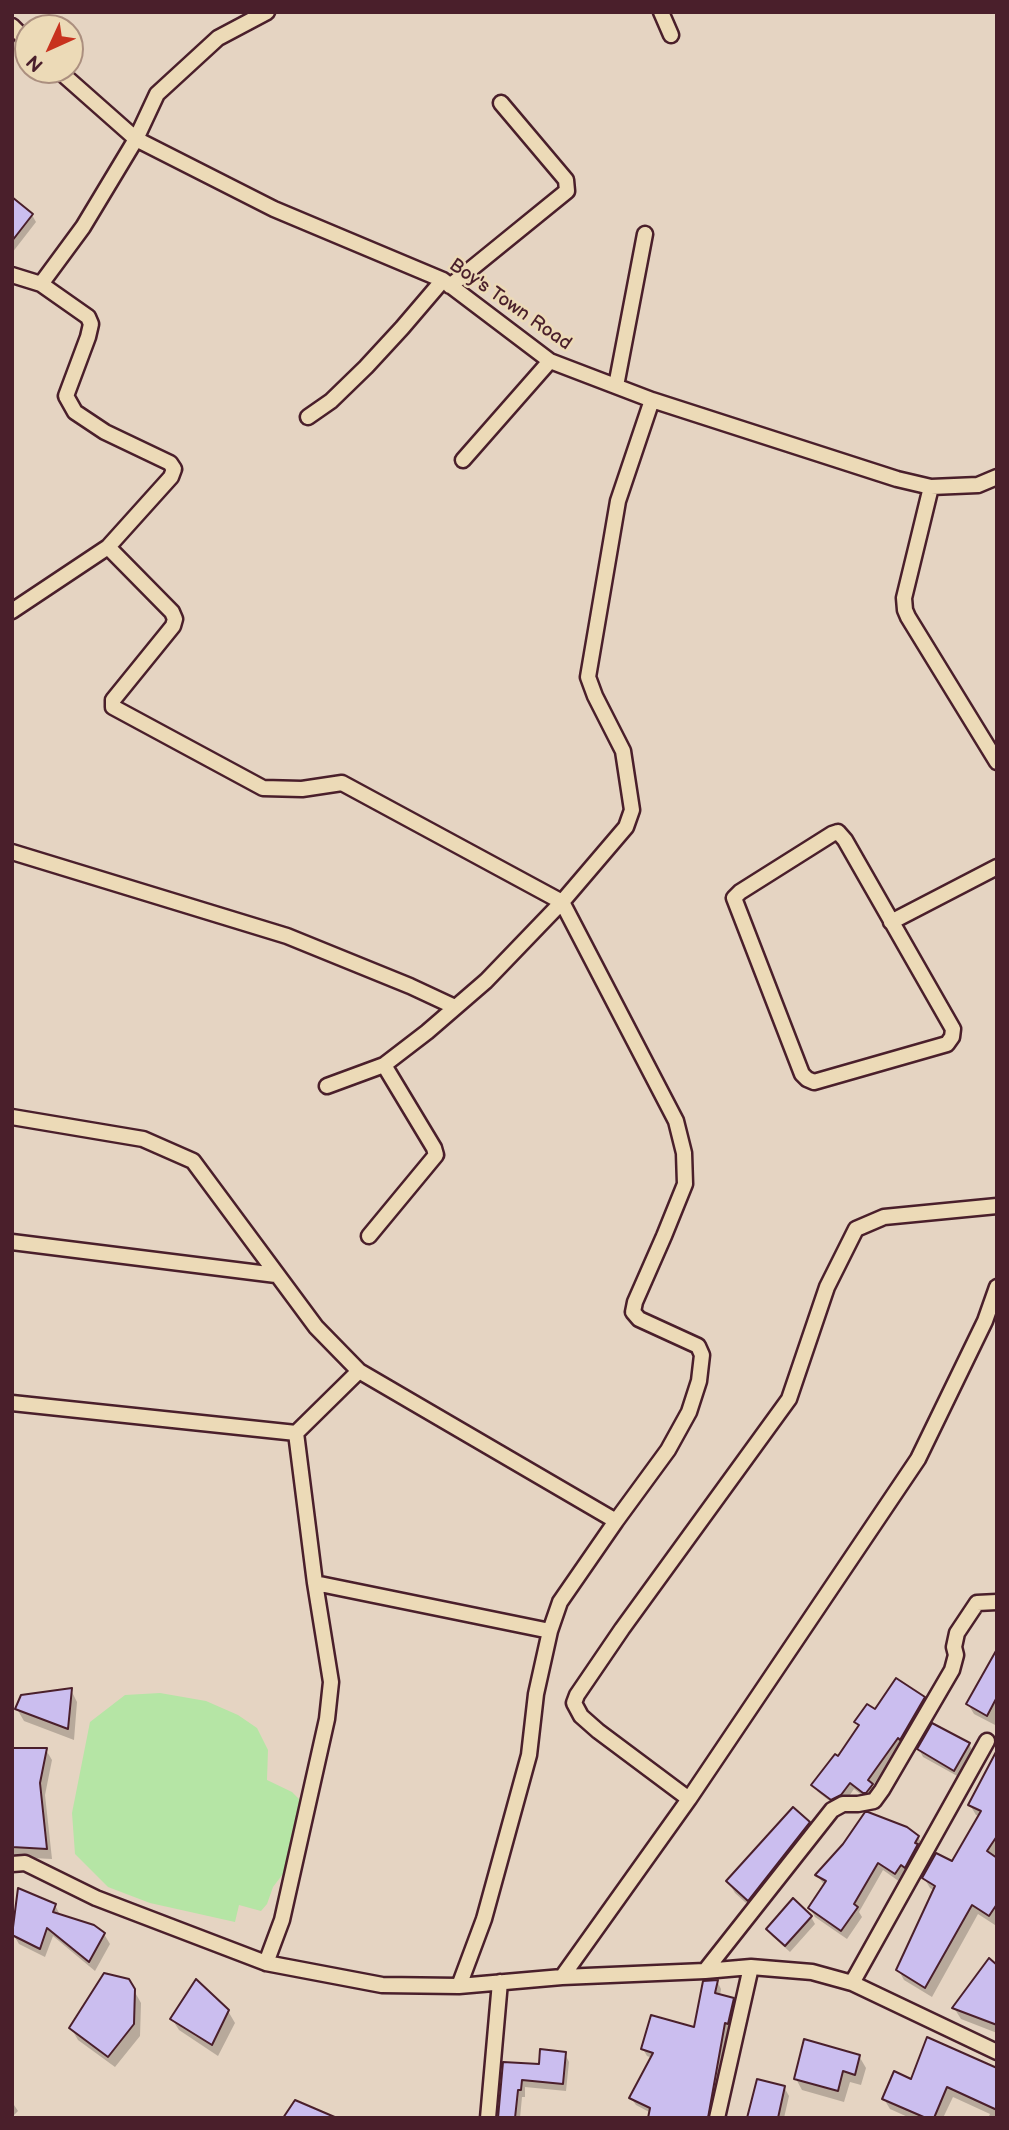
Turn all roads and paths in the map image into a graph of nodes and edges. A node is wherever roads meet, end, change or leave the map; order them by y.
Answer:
1 (267, 12) edge
2 (660, 12) edge
3 (671, 35) dead end
4 (74, 84) edge
5 (501, 103) dead end
6 (136, 139) junction
7 (645, 234) dead end
8 (12, 275) edge
9 (447, 283) junction
10 (41, 284) junction
11 (550, 361) junction
12 (616, 386) junction
13 (652, 400) junction
14 (308, 417) dead end
15 (463, 460) dead end
16 (997, 477) edge
17 (931, 487) junction
18 (108, 547) junction
19 (12, 611) edge
20 (997, 762) edge
21 (12, 852) edge
22 (997, 867) edge
23 (562, 902) junction
24 (891, 922) junction
25 (456, 1007) junction
26 (384, 1065) junction
27 (327, 1086) dead end
28 (12, 1117) edge
29 (997, 1206) edge
30 (369, 1236) dead end
31 (12, 1242) edge
32 (276, 1275) junction
33 (997, 1286) edge
34 (359, 1371) junction
35 (12, 1402) edge
36 (296, 1433) junction
37 (616, 1521) junction
38 (315, 1583) junction
39 (997, 1602) edge
40 (551, 1630) junction
41 (986, 1741) dead end
42 (689, 1799) junction
43 (12, 1864) edge
44 (266, 1963) junction
45 (751, 1967) junction
46 (705, 1972) junction
47 (562, 1977) junction
48 (500, 1982) junction
49 (852, 1983) junction
50 (459, 1986) junction
51 (997, 2052) edge
52 (488, 2118) edge
53 (717, 2118) edge

1 - 6 street
2 - 3 street
4 - 6 street, Boy's Town Road
5 - 9 street
6 - 9 street, Boy's Town Road
6 - 10 street
7 - 12 street
8 - 10 street
9 - 11 street, Boy's Town Road
9 - 14 street
10 - 18 street
11 - 12 street, Boy's Town Road
11 - 15 street
12 - 13 street, Boy's Town Road
13 - 17 street, Boy's Town Road
13 - 23 street
16 - 17 street, Boy's Town Road
17 - 20 street
18 - 19 street
18 - 23 street
21 - 25 street
22 - 24 street
23 - 25 street
23 - 37 street
24 - 24 street
25 - 26 street
26 - 27 street
26 - 30 street
28 - 32 street
29 - 42 street
31 - 32 street
32 - 34 street
33 - 42 street
34 - 36 street
34 - 37 street
35 - 36 street
36 - 38 street
37 - 40 street
38 - 40 street
38 - 44 street
39 - 46 street
40 - 50 street
41 - 49 street
42 - 47 street
43 - 44 street
44 - 50 street
45 - 46 street
45 - 49 street
45 - 53 street
46 - 47 street
47 - 48 street
48 - 50 street
48 - 52 street
49 - 51 street

